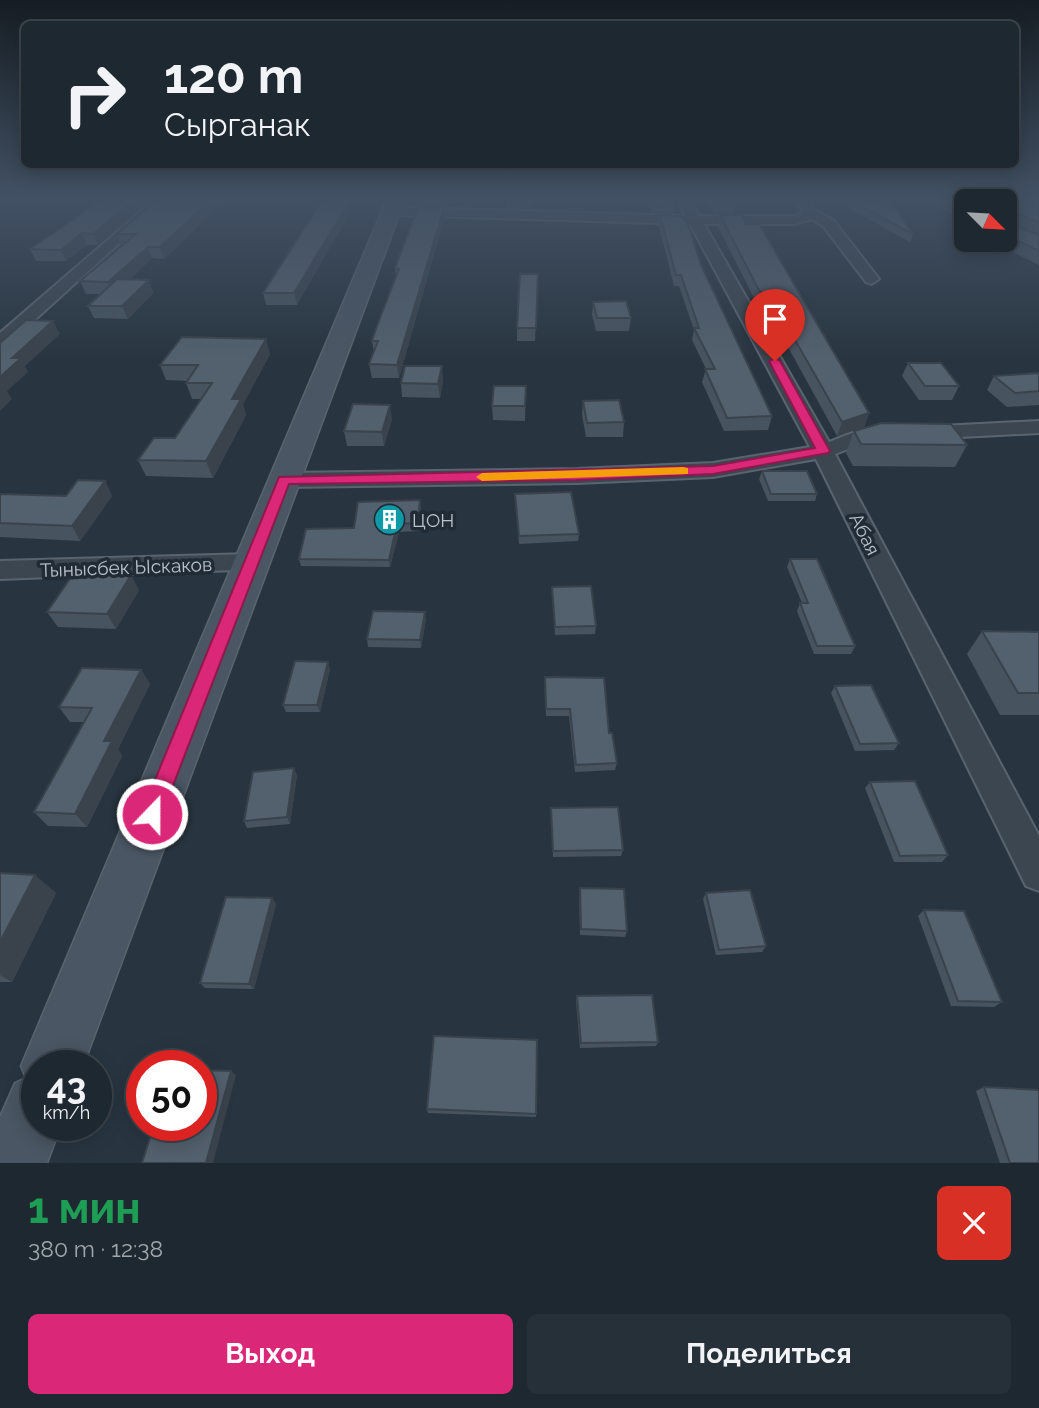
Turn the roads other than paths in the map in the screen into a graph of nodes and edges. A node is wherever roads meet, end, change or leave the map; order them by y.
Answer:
1 (101, 253) edge
2 (375, 253) edge
3 (714, 253) edge
4 (851, 253) edge
5 (871, 279) dead end
6 (0, 342) edge
7 (1039, 427) edge
8 (823, 451) junction
9 (284, 480) junction
10 (251, 563) junction
11 (0, 570) edge
12 (1039, 873) edge
13 (58, 1050) edge
14 (23, 1141) edge
15 (14, 1163) edge

1 - 6 street
2 - 9 main road
3 - 8 street, Абая
4 - 5 street
7 - 8 street
8 - 9 street
8 - 12 street, Абая
9 - 10 main road
10 - 11 street, Тынысбек Ыскаков
10 - 13 main road
14 - 15 main road

